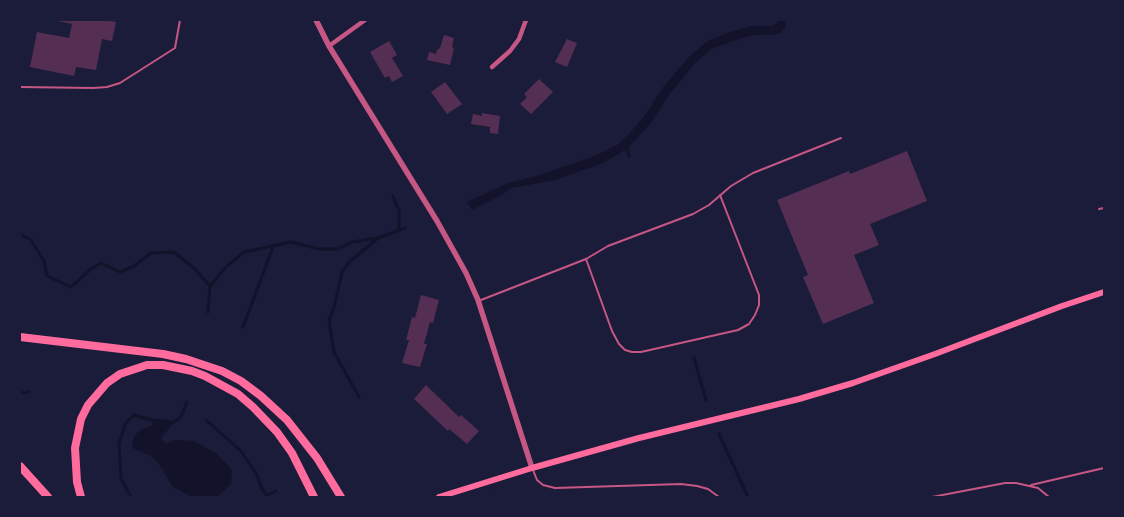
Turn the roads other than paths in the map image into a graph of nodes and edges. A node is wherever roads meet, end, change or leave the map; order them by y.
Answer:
1 (180, 20) edge
2 (316, 20) edge
3 (365, 20) edge
4 (526, 20) edge
5 (329, 46) junction
6 (492, 67) dead end
7 (20, 87) edge
8 (841, 138) dead end
9 (720, 195) junction
10 (1104, 208) edge
11 (1099, 209) dead end
12 (586, 258) junction
13 (1104, 292) edge
14 (478, 300) junction
15 (20, 337) edge
16 (20, 466) edge
17 (532, 468) junction
18 (1104, 468) edge
19 (1030, 485) junction
20 (48, 497) edge
21 (81, 497) edge
22 (314, 497) edge
23 (341, 497) edge
24 (439, 497) edge
25 (719, 497) edge
26 (932, 497) edge
27 (1049, 497) edge

1 - 7 lane
2 - 5 street
3 - 5 street
4 - 6 street
5 - 14 street
8 - 9 lane
9 - 12 lane
9 - 12 lane
10 - 11 lane
12 - 14 lane
13 - 17 main road
14 - 17 street
15 - 23 highway
16 - 20 highway
17 - 24 main road
17 - 25 lane
18 - 19 lane
19 - 26 lane
19 - 27 lane
21 - 22 highway

